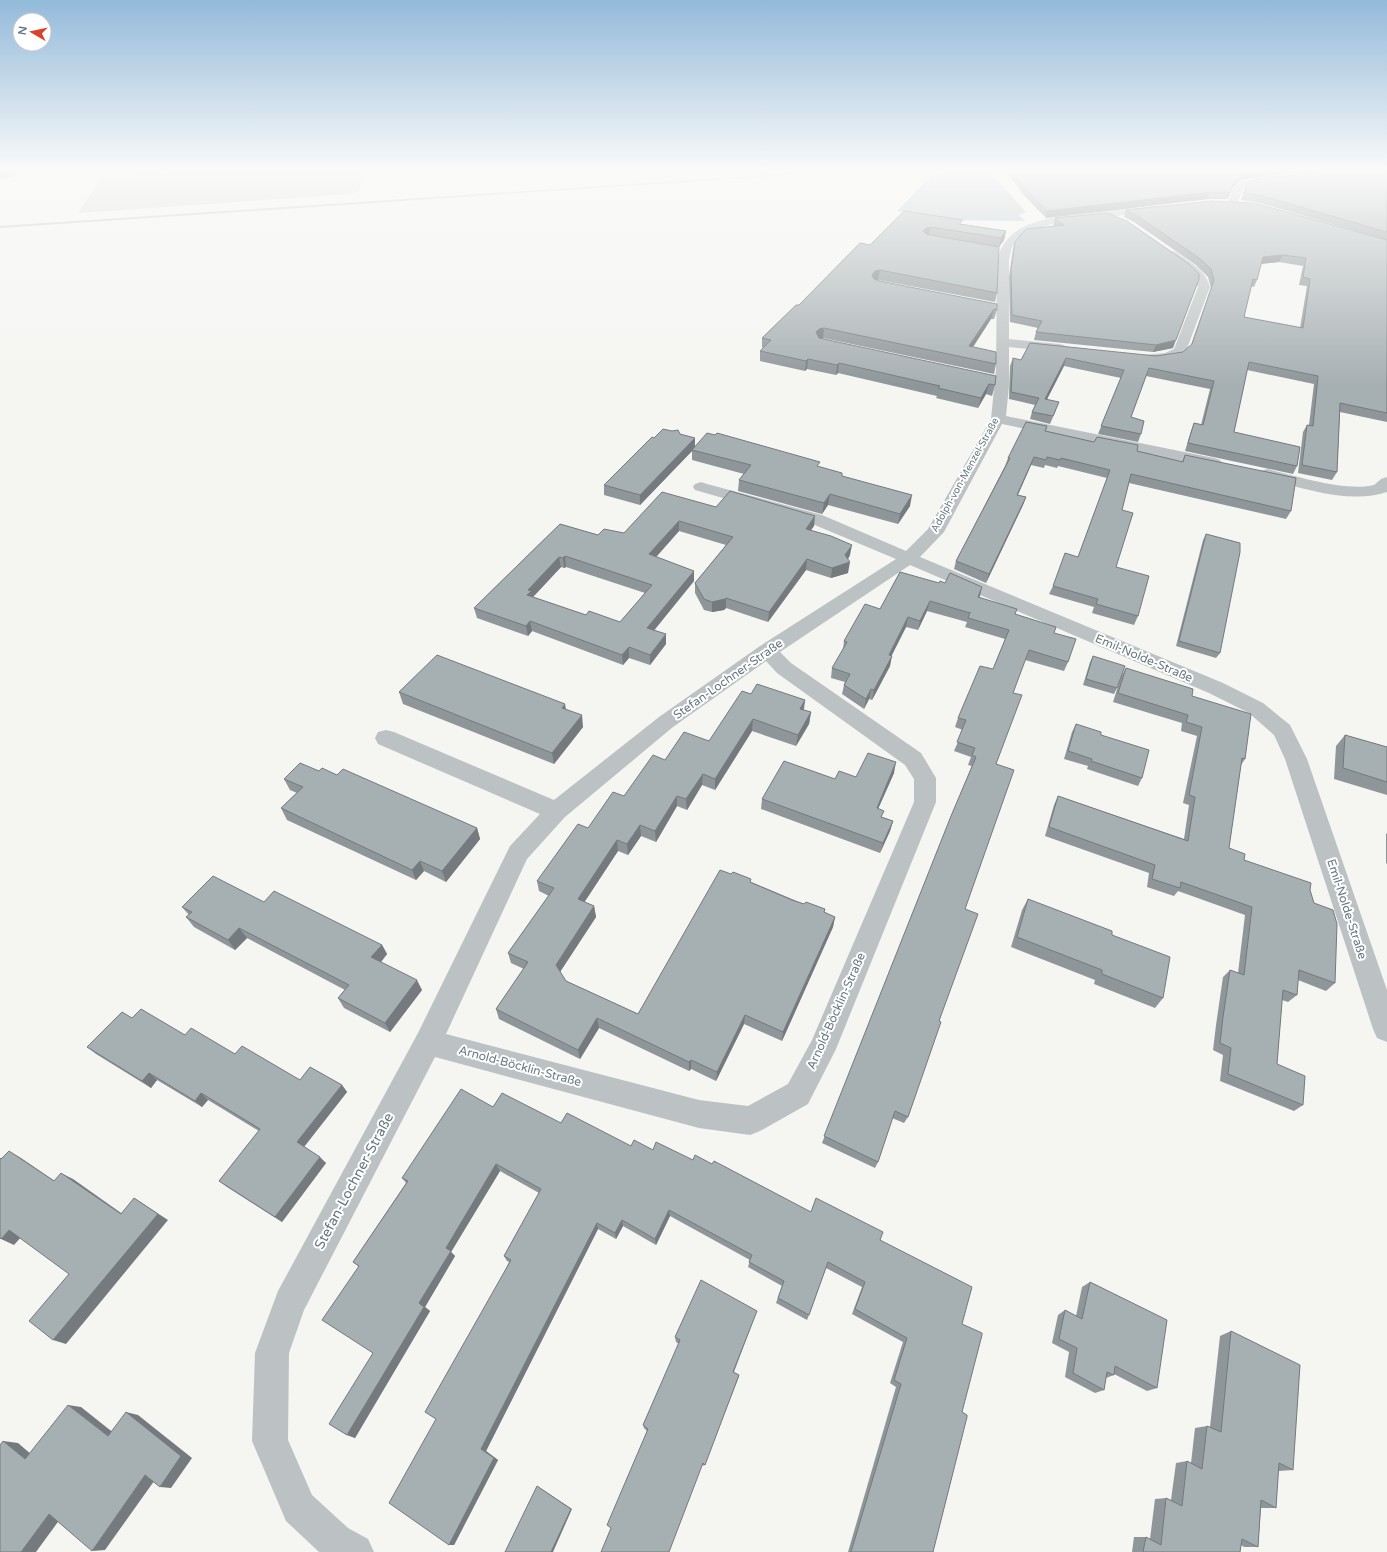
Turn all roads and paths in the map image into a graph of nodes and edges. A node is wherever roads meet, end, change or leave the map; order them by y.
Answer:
1 (1012, 241) edge
2 (1160, 246) edge
3 (1002, 342) junction
4 (1070, 350) edge
5 (1139, 357) edge
6 (986, 378) edge
7 (1002, 382) junction
8 (998, 419) junction
9 (1228, 466) edge
10 (1252, 471) edge
11 (1387, 482) edge
12 (701, 487) dead end
13 (908, 559) junction
14 (767, 651) junction
15 (386, 738) dead end
16 (557, 811) junction
17 (1387, 1029) edge
18 (428, 1042) junction
19 (355, 1552) edge

1 - 3 street, Adolph-von-Menzel-Straße
2 - 5 street
3 - 4 street
3 - 7 street, Adolph-von-Menzel-Straße
6 - 7 street
7 - 8 street, Adolph-von-Menzel-Straße
8 - 9 street
8 - 13 street, Adolph-von-Menzel-Straße
10 - 11 street
12 - 13 street, Emil-Nolde-Straße
13 - 14 street, Stefan-Lochner-Straße
13 - 17 street, Emil-Nolde-Straße
14 - 16 street, Stefan-Lochner-Straße
14 - 18 street, Arnold-Böcklin-Straße
15 - 16 street
16 - 18 street, Stefan-Lochner-Straße
18 - 19 street, Stefan-Lochner-Straße

